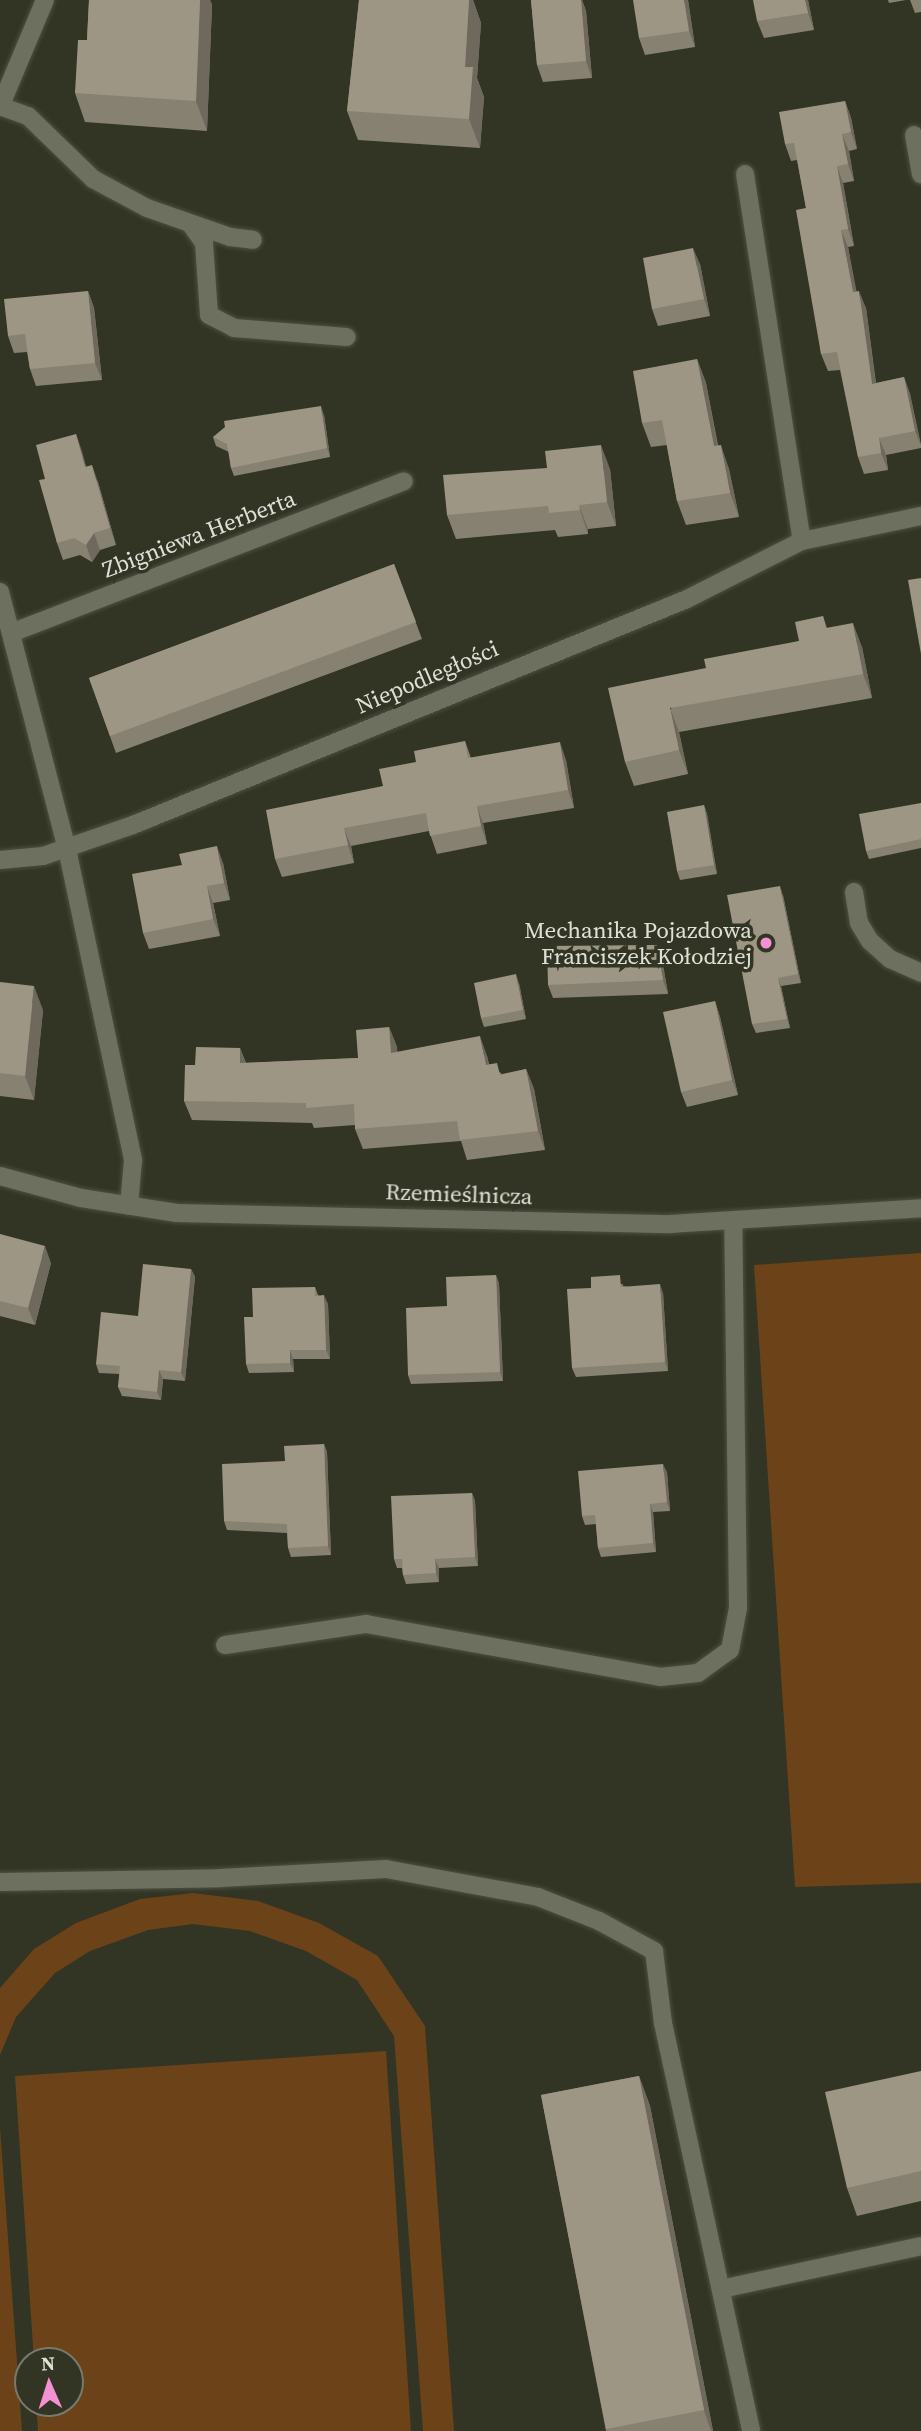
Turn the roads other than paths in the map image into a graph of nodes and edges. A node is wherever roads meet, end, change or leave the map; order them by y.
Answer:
1 (45, 0) edge
2 (0, 106) edge
3 (914, 135) dead end
4 (745, 174) dead end
5 (921, 174) edge
6 (192, 226) junction
7 (253, 240) dead end
8 (347, 337) dead end
9 (404, 481) dead end
10 (921, 516) edge
11 (802, 541) junction
12 (0, 592) edge
13 (11, 633) junction
14 (67, 849) junction
15 (0, 860) edge
16 (854, 892) dead end
17 (921, 973) edge
18 (0, 1176) edge
19 (129, 1206) junction
20 (921, 1208) edge
21 (733, 1223) junction
22 (225, 1645) dead end
23 (0, 1882) edge
24 (921, 2245) edge
25 (721, 2289) junction
26 (751, 2431) edge

1 - 2 street
2 - 6 street
3 - 5 street
4 - 11 street
6 - 7 street
6 - 8 street
9 - 13 street, Zbigniewa Herberta
10 - 11 street, Niepodległości
11 - 14 street, Niepodległości
12 - 13 street
13 - 14 street
14 - 15 street
14 - 19 street
16 - 17 street
18 - 19 street, Rzemieślnicza
19 - 21 street, Rzemieślnicza
20 - 21 street, Rzemieślnicza
21 - 22 street
23 - 25 street
24 - 25 street
25 - 26 street

